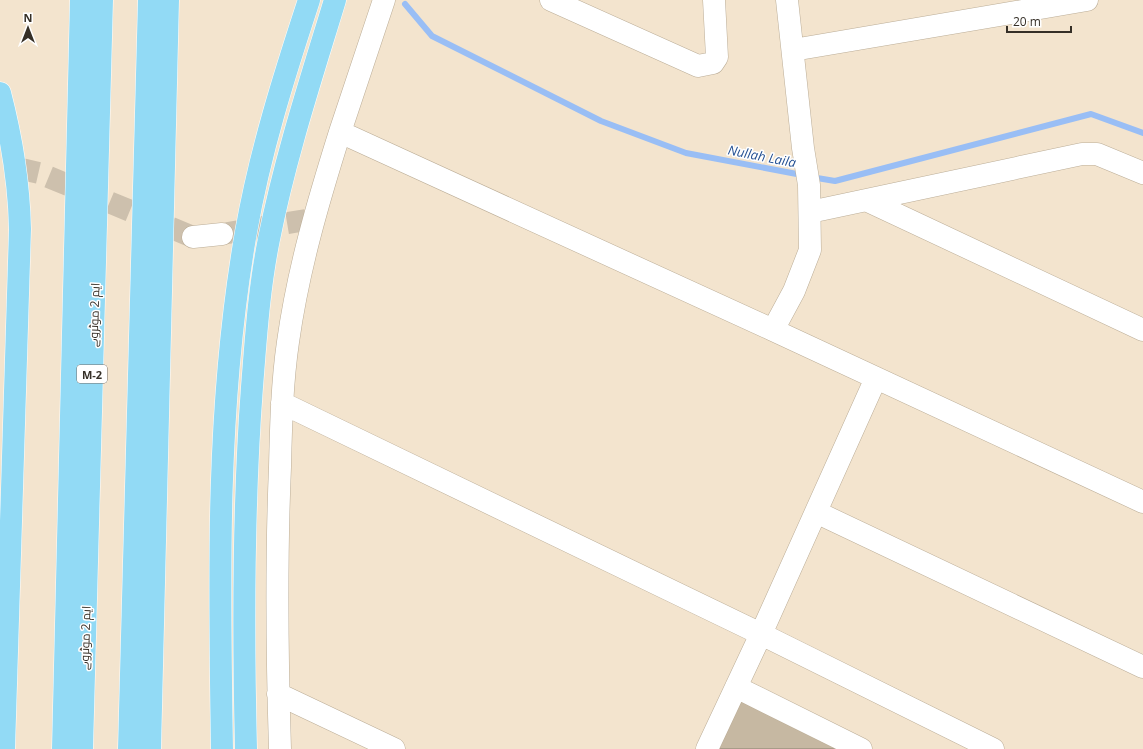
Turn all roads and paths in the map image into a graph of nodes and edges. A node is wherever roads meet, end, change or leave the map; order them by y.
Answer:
1 (81, 0) edge
2 (102, 0) edge
3 (149, 0) edge
4 (168, 0) edge
5 (309, 0) edge
6 (335, 0) edge
7 (384, 0) edge
8 (551, 0) edge
9 (714, 0) edge
10 (787, 0) edge
11 (1087, 0) edge
12 (793, 50) junction
13 (0, 93) edge
14 (340, 132) junction
15 (1143, 173) edge
16 (866, 200) junction
17 (810, 212) junction
18 (222, 234) tunnel mouth
19 (193, 237) tunnel mouth
20 (773, 330) junction
21 (1143, 330) edge
22 (876, 378) junction
23 (282, 403) junction
24 (1143, 502) edge
25 (816, 512) junction
26 (761, 634) junction
27 (1143, 666) edge
28 (736, 687) junction
29 (278, 694) junction
30 (4, 749) edge
31 (63, 749) edge
32 (82, 749) edge
33 (130, 749) edge
34 (150, 749) edge
35 (222, 749) edge
36 (246, 749) edge
37 (280, 749) edge
38 (394, 749) edge
39 (706, 749) edge
40 (861, 749) edge
41 (993, 749) edge

1 - 31 highway
2 - 32 highway, ایم 2 موٹروے / M-2
3 - 33 highway
4 - 34 highway
5 - 35 highway
6 - 36 highway
7 - 14 street
8 - 9 street
10 - 12 street
11 - 12 street
12 - 17 street
13 - 30 highway
14 - 20 street
14 - 23 street
15 - 16 street
16 - 17 street
16 - 21 street
17 - 20 street
18 - 19 street
20 - 22 street
22 - 24 street
22 - 25 street
23 - 26 street
23 - 29 street
25 - 26 street
25 - 27 street
26 - 28 street
26 - 41 street
28 - 39 street
28 - 40 street
29 - 37 street
29 - 38 street

